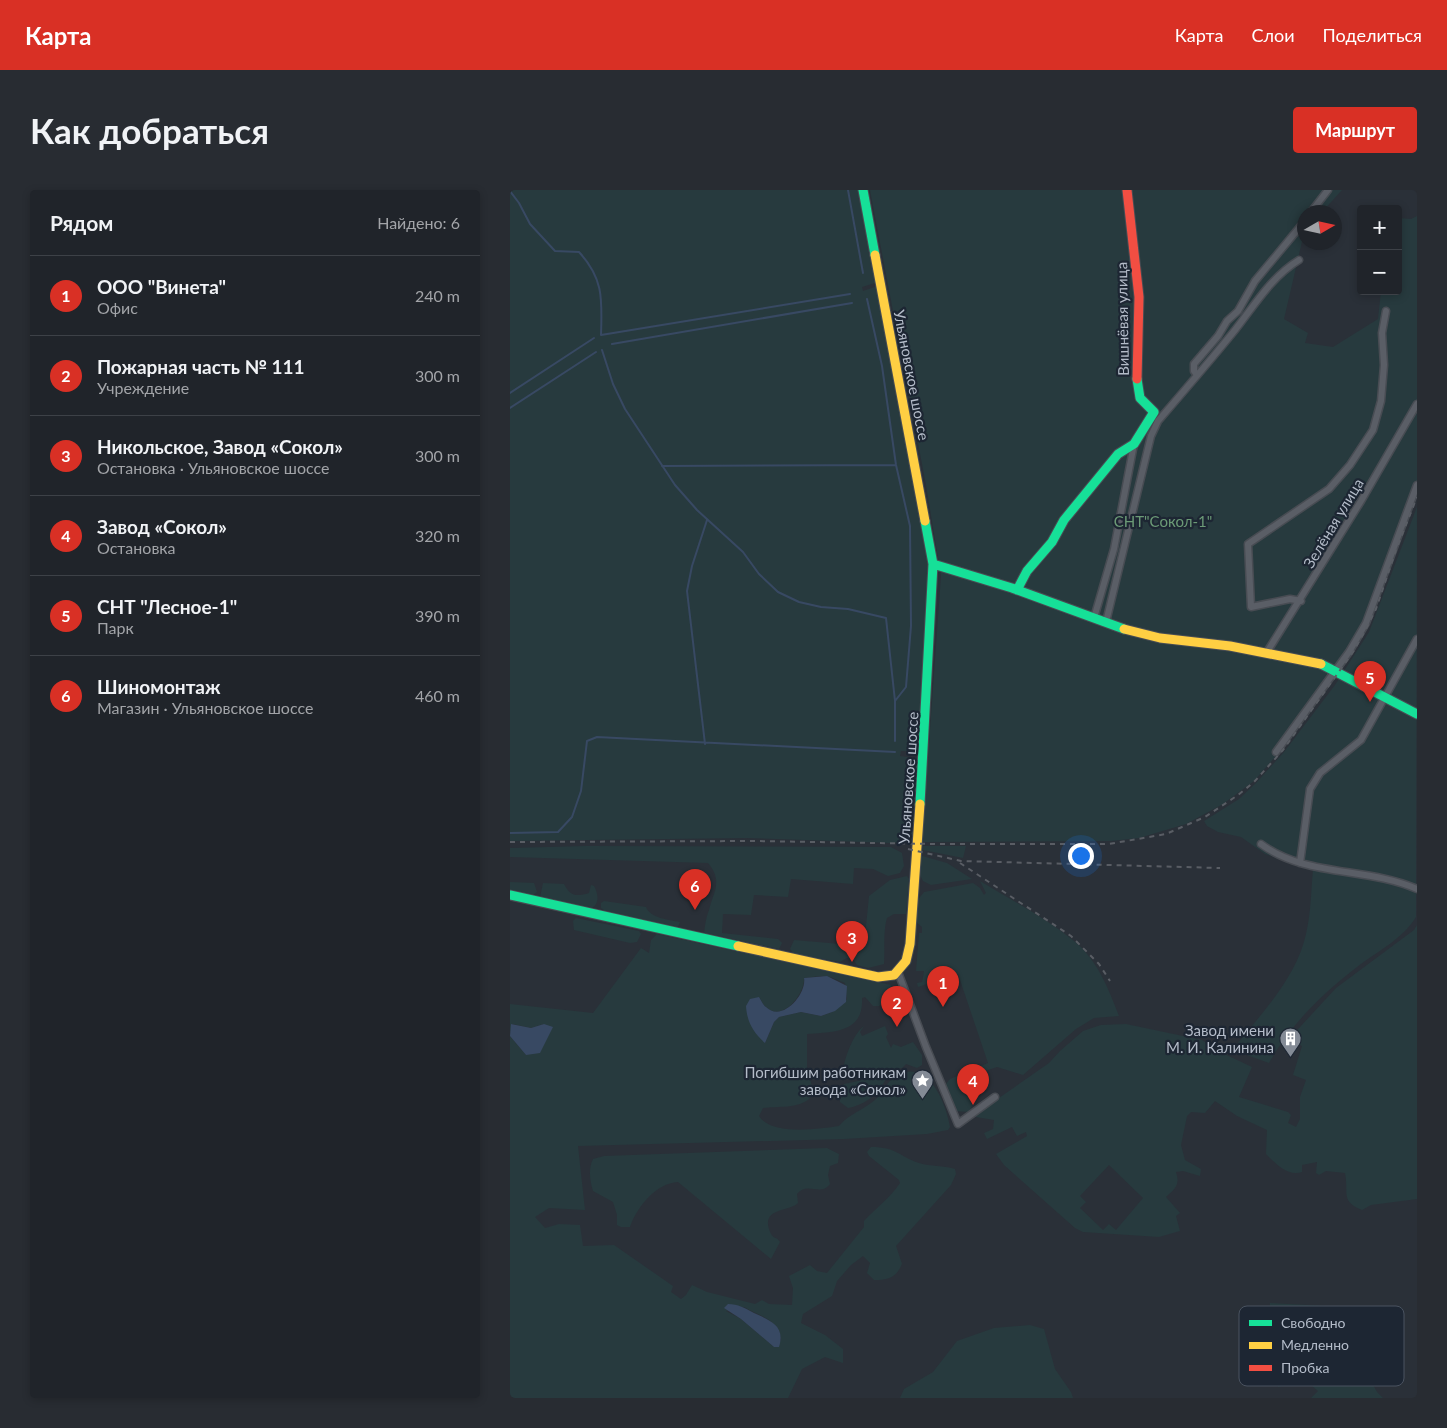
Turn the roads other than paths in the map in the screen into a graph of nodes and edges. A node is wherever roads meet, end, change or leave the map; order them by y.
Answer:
1 (863, 190) edge
2 (1127, 190) edge
3 (1328, 190) edge
4 (1316, 205) edge
5 (1297, 231) edge
6 (1299, 260) dead end
7 (1386, 311) dead end
8 (1197, 375) junction
9 (1417, 404) edge
10 (1134, 444) junction
11 (1417, 485) edge
12 (933, 564) junction
13 (1017, 590) junction
14 (1301, 601) junction
15 (1094, 618) junction
16 (1106, 622) junction
17 (1417, 639) edge
18 (1267, 652) junction
19 (1336, 670) junction
20 (1386, 696) junction
21 (1417, 714) edge
22 (1276, 752) dead end
23 (1261, 844) dead end
24 (1300, 863) junction
25 (1417, 889) edge
26 (510, 896) edge
27 (898, 972) junction
28 (995, 1097) dead end

1 - 12 main road, Ульяновское шоссе
2 - 10 main road, Вишнёвая улица
3 - 4 street
5 - 8 street
6 - 8 street
7 - 14 street
8 - 16 street
9 - 14 street, Зелёная улица
10 - 13 main road
10 - 15 street
11 - 19 street
12 - 13 main road
12 - 27 main road, Ульяновское шоссе
13 - 15 main road
14 - 18 street, Зелёная улица
15 - 16 main road
16 - 18 main road
17 - 20 street
18 - 19 main road
19 - 20 main road
19 - 22 street
20 - 21 main road
20 - 24 street
23 - 24 street
24 - 25 street
26 - 27 main road
27 - 28 street

